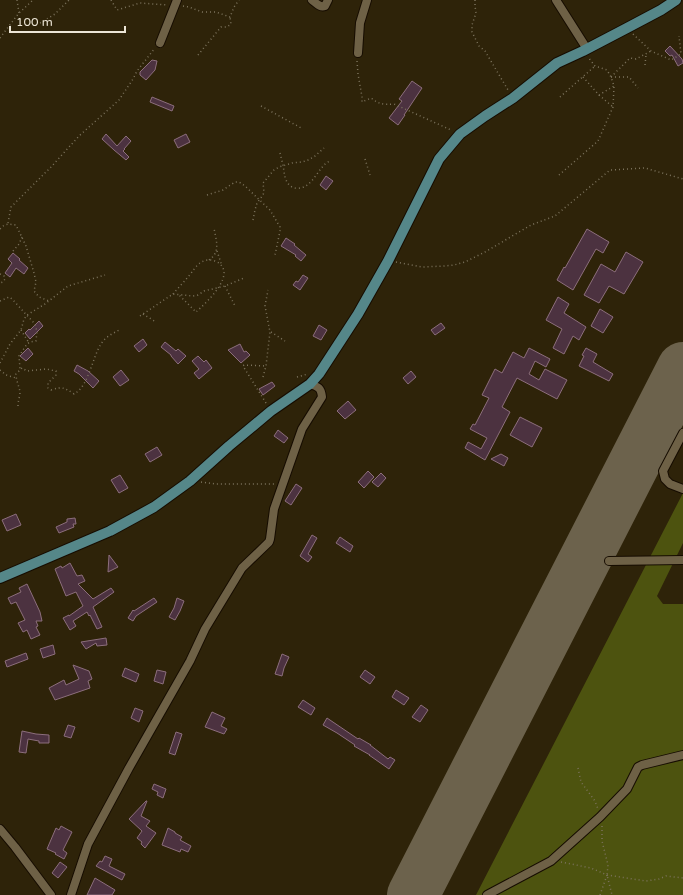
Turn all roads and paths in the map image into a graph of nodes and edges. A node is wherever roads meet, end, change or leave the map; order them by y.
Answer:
1 (16, 0) edge
2 (34, 0) edge
3 (69, 0) edge
4 (111, 0) edge
5 (177, 0) edge
6 (312, 0) edge
7 (328, 0) edge
8 (367, 0) edge
9 (475, 0) edge
10 (556, 0) edge
11 (676, 0) edge
12 (117, 10) dead end
13 (19, 13) junction
14 (230, 17) dead end
15 (40, 23) dead end
16 (627, 28) junction
17 (679, 36) dead end
18 (0, 38) edge
19 (160, 43) joint
20 (585, 50) junction
21 (651, 51) junction
22 (358, 53) joint
23 (198, 54) dead end
24 (646, 54) junction
25 (644, 65) dead end
26 (595, 66) junction
27 (583, 77) junction
28 (611, 77) junction
29 (614, 86) junction
30 (638, 88) dead end
31 (599, 95) junction
32 (560, 97) dead end
33 (513, 98) junction
34 (261, 106) dead end
35 (613, 107) junction
36 (303, 129) dead end
37 (460, 134) junction
38 (324, 148) dead end
39 (280, 153) dead end
40 (365, 159) dead end
41 (330, 161) dead end
42 (283, 165) junction
43 (370, 175) dead end
44 (559, 175) dead end
45 (683, 179) edge
46 (208, 195) dead end
47 (259, 200) junction
48 (253, 220) dead end
49 (8, 223) junction
50 (0, 228) edge
51 (214, 228) dead end
52 (22, 237) junction
53 (217, 250) junction
54 (13, 251) dead end
55 (275, 255) dead end
56 (210, 260) junction
57 (388, 261) junction
58 (222, 268) junction
59 (0, 274) edge
60 (105, 276) dead end
61 (244, 278) dead end
62 (0, 283) edge
63 (226, 286) junction
64 (219, 287) junction
65 (268, 290) dead end
66 (173, 294) junction
67 (178, 294) junction
68 (0, 300) edge
69 (49, 301) junction
70 (235, 306) dead end
71 (143, 314) junction
72 (27, 316) junction
73 (140, 316) dead end
74 (156, 322) dead end
75 (121, 329) dead end
76 (21, 330) junction
77 (270, 332) junction
78 (284, 341) dead end
79 (29, 343) junction
80 (0, 363) edge
81 (266, 366) junction
82 (20, 369) junction
83 (0, 370) edge
84 (263, 377) dead end
85 (16, 378) junction
86 (310, 384) junction
87 (18, 406) dead end
88 (271, 411) junction
89 (683, 433) edge
90 (190, 481) junction
91 (283, 484) junction
92 (683, 489) edge
93 (683, 560) edge
94 (609, 561) dead end
95 (0, 578) edge
96 (683, 755) edge
97 (578, 768) dead end
98 (600, 817) junction
99 (0, 829) edge
100 (552, 861) junction
101 (607, 875) junction
102 (683, 878) edge
103 (50, 895) edge
104 (71, 895) edge
105 (487, 895) edge
106 (600, 895) edge
107 (612, 895) edge

1 - 13 path
2 - 13 path
3 - 15 path
4 - 12 path
5 - 19 street
6 - 7 street
8 - 22 street
9 - 33 path
10 - 20 street
11 - 16 main road
13 - 18 path
14 - 23 path
16 - 20 main road
16 - 21 path
17 - 21 path
19 - 49 path
20 - 26 path
20 - 33 main road
21 - 24 path
22 - 37 path
24 - 25 path
24 - 28 path
26 - 27 path
26 - 28 path
27 - 31 path
27 - 32 path
28 - 29 path
28 - 30 path
29 - 31 path
29 - 35 path
31 - 35 path
33 - 37 main road
34 - 36 path
35 - 44 path
37 - 57 main road
38 - 42 path
39 - 42 path
40 - 43 path
41 - 42 path
42 - 47 path
45 - 57 path
46 - 47 path
47 - 48 path
47 - 55 path
49 - 50 path
49 - 52 path
51 - 53 path
52 - 54 path
52 - 69 path
53 - 56 path
53 - 58 path
56 - 58 path
56 - 66 path
57 - 86 main road
58 - 64 path
59 - 62 path
60 - 69 path
61 - 63 path
63 - 64 path
63 - 70 path
64 - 67 path
64 - 67 path
65 - 77 path
66 - 67 path
66 - 71 path
68 - 72 path
69 - 72 path
71 - 73 path
71 - 74 path
72 - 76 path
72 - 79 path
75 - 82 path
76 - 79 path
76 - 80 path
77 - 78 path
77 - 81 path
79 - 82 path
81 - 84 path
81 - 88 path
82 - 85 path
83 - 85 path
85 - 87 path
86 - 88 main road
86 - 91 street
88 - 90 main road
89 - 92 street
90 - 91 path
90 - 95 main road
91 - 104 street
93 - 94 street
96 - 98 street
97 - 98 path
98 - 100 street
98 - 101 path
99 - 103 street
100 - 101 path
100 - 105 street
101 - 102 path
101 - 106 path
101 - 107 path

